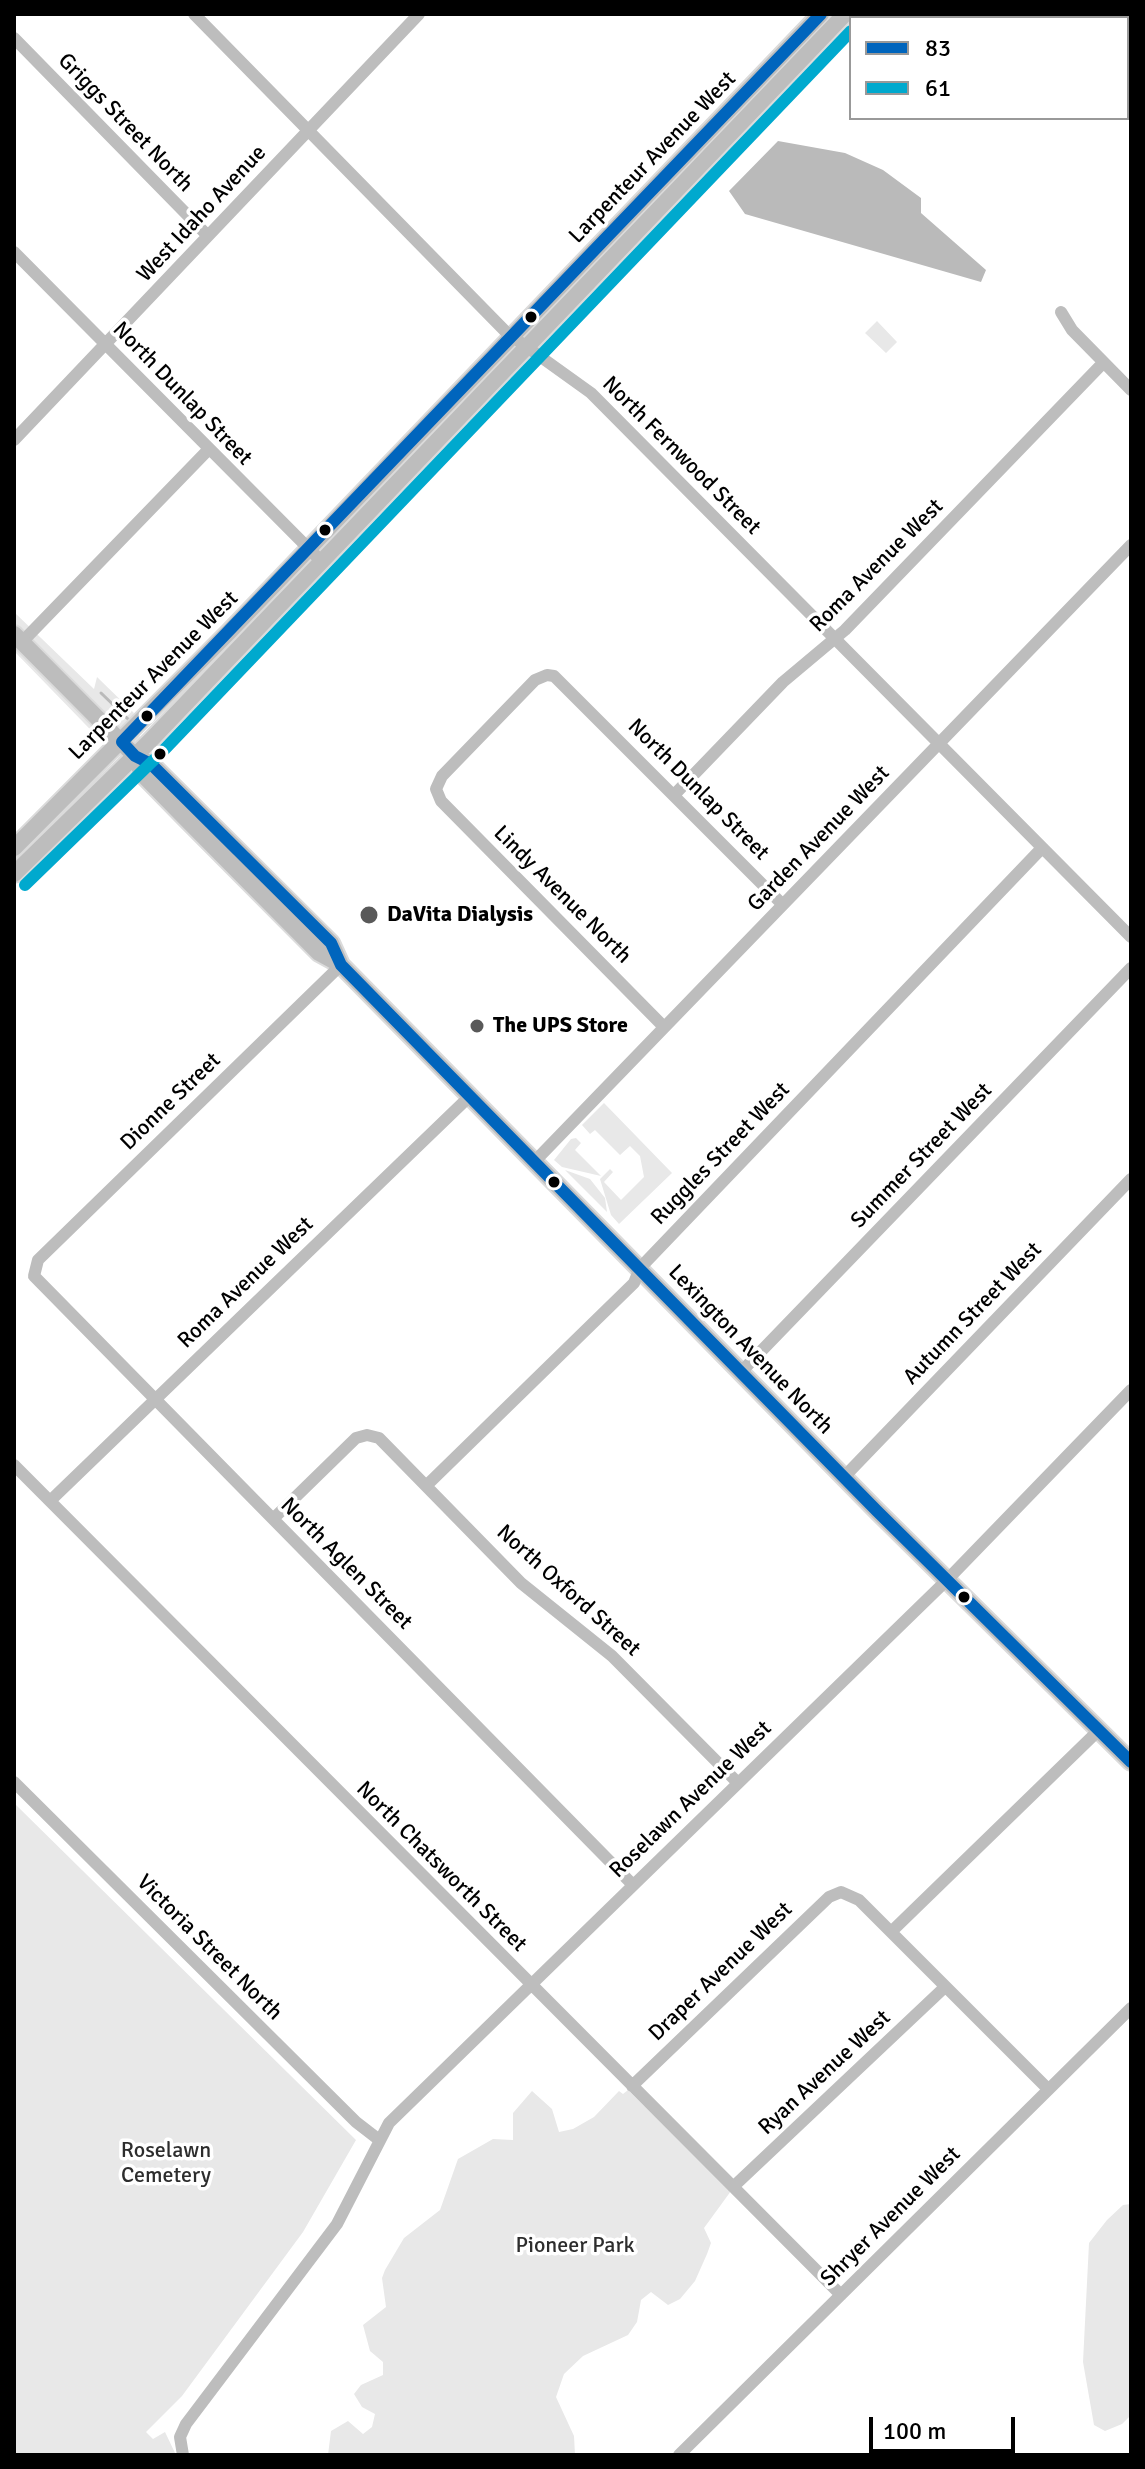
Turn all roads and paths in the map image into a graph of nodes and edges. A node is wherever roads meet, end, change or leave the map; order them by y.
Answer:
1 (194, 14) edge
2 (821, 14) edge
3 (845, 14) edge
4 (412, 17) edge
5 (14, 38) edge
6 (308, 131) junction
7 (207, 235) junction
8 (14, 252) edge
9 (1061, 312) dead end
10 (513, 338) junction
11 (107, 346) junction
12 (528, 348) junction
13 (1103, 363) junction
14 (1131, 390) edge
15 (14, 440) edge
16 (208, 450) junction
17 (1131, 545) edge
18 (309, 549) junction
19 (322, 562) junction
20 (17, 638) edge
21 (835, 640) junction
22 (547, 675) joint
23 (122, 742) junction
24 (939, 744) junction
25 (135, 756) junction
26 (675, 794) junction
27 (14, 848) edge
28 (1042, 848) junction
29 (14, 874) edge
30 (782, 904) junction
31 (1131, 937) edge
32 (341, 965) junction
33 (1131, 968) edge
34 (664, 1027) junction
35 (471, 1095) junction
36 (535, 1161) junction
37 (1131, 1179) edge
38 (640, 1268) junction
39 (34, 1270) joint
40 (741, 1372) junction
41 (1131, 1390) edge
42 (156, 1398) junction
43 (14, 1465) edge
44 (844, 1477) junction
45 (427, 1485) junction
46 (50, 1501) junction
47 (273, 1519) junction
48 (947, 1580) junction
49 (1099, 1730) junction
50 (1131, 1762) edge
51 (14, 1782) edge
52 (738, 1783) junction
53 (633, 1885) junction
54 (891, 1932) junction
55 (531, 1985) junction
56 (945, 1987) junction
57 (1131, 2008) edge
58 (632, 2086) junction
59 (1048, 2089) junction
60 (378, 2139) junction
61 (733, 2187) junction
62 (841, 2295) junction
63 (183, 2455) edge
64 (679, 2455) edge

1 - 6 street, North Fernwood Street
2 - 10 main road, Larpenteur Avenue West
3 - 12 main road, Larpenteur Avenue West
4 - 6 street, West Idaho Avenue
5 - 7 street, Griggs Street North
6 - 7 street, West Idaho Avenue
6 - 10 street, North Fernwood Street
7 - 11 street, West Idaho Avenue
8 - 11 street, North Dunlap Street
9 - 13 street
10 - 12 street, North Fernwood Street
10 - 18 main road, Larpenteur Avenue West
11 - 15 street, West Idaho Avenue
11 - 16 street, North Dunlap Street
12 - 19 main road, Larpenteur Avenue West
12 - 21 street, North Fernwood Street
13 - 14 street
13 - 21 street, Roma Avenue West
16 - 18 street, North Dunlap Street
16 - 20 street
17 - 24 street, Garden Avenue West
18 - 19 street, North Dunlap Street
18 - 23 main road, Larpenteur Avenue West
19 - 25 main road, Larpenteur Avenue West
20 - 23 main road, Lexington Avenue North
21 - 24 street, North Fernwood Street
21 - 26 street, Roma Avenue West
22 - 26 street, North Dunlap Street
22 - 34 street, Lindy Avenue North
23 - 25 main road, Lexington Avenue North
23 - 27 main road, Larpenteur Avenue West
24 - 28 street, North Fernwood Street
24 - 30 street, Garden Avenue West
25 - 29 main road, Larpenteur Avenue West
25 - 32 main road, Lexington Avenue North
26 - 30 street, North Dunlap Street
28 - 31 street, North Fernwood Street
28 - 38 street, Ruggles Street West
30 - 34 street, Garden Avenue West
32 - 35 main road, Lexington Avenue North
32 - 39 street, Dionne Street
33 - 40 street, Summer Street West
34 - 36 street, Garden Avenue West
35 - 36 main road, Lexington Avenue North
35 - 42 street, Roma Avenue West
36 - 38 main road, Lexington Avenue North
37 - 44 street, Autumn Street West
38 - 40 main road, Lexington Avenue North
38 - 45 street, Ruggles Street West
39 - 42 street, North Aglen Street
40 - 44 main road, Lexington Avenue North
41 - 48 street, Roselawn Avenue West
42 - 46 street, Roma Avenue West
42 - 47 street, North Aglen Street
43 - 46 street, North Chatsworth Street
44 - 48 main road, Lexington Avenue North
45 - 47 street, North Oxford Street
45 - 52 street, North Oxford Street
46 - 55 street, North Chatsworth Street
47 - 53 street, North Aglen Street
48 - 49 main road, Lexington Avenue North
48 - 52 street, Roselawn Avenue West
49 - 50 main road, Lexington Avenue North
49 - 54 street
51 - 60 street, Victoria Street North
52 - 53 street, Roselawn Avenue West
53 - 55 street, Roselawn Avenue West
54 - 56 street
54 - 58 street, Draper Avenue West
55 - 58 street, North Chatsworth Street
55 - 60 street, Roselawn Avenue West
56 - 59 street
56 - 61 street, Ryan Avenue West
57 - 59 street, Shryer Avenue West
58 - 61 street, North Chatsworth Street
59 - 62 street, Shryer Avenue West
60 - 63 street, Roselawn Avenue West
61 - 62 street, North Chatsworth Street
62 - 64 street, Shryer Avenue West

